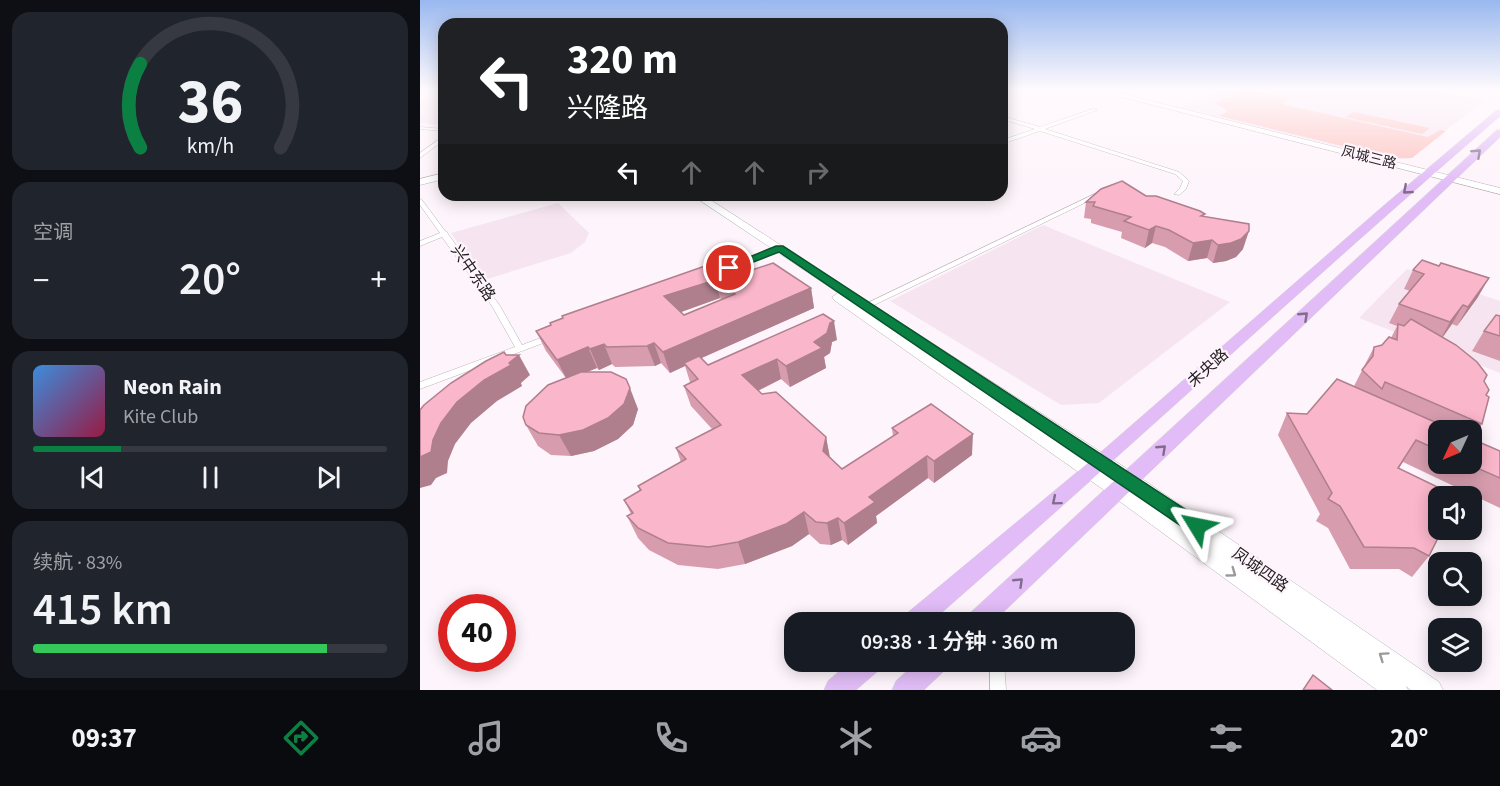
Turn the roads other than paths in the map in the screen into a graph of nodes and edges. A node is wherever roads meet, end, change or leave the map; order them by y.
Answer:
1 (1018, 122) edge
2 (1060, 122) edge
3 (1228, 122) edge
4 (1488, 122) edge
5 (420, 128) edge
6 (1040, 129) junction
7 (438, 130) edge
8 (1500, 132) edge
9 (1008, 140) edge
10 (438, 142) edge
11 (420, 156) edge
12 (1428, 172) junction
13 (438, 178) edge
14 (1450, 178) junction
15 (420, 182) edge
16 (1107, 190) edge
17 (1500, 191) edge
18 (1177, 194) dead end
19 (420, 201) edge
20 (694, 201) edge
21 (706, 201) edge
22 (445, 233) junction
23 (420, 244) edge
24 (775, 250) junction
25 (716, 273) edge
26 (862, 307) junction
27 (563, 332) edge
28 (520, 349) junction
29 (420, 386) edge
30 (1095, 467) junction
31 (1123, 484) junction
32 (926, 612) edge
33 (997, 612) edge
34 (858, 672) edge
35 (924, 672) edge
36 (997, 672) edge
37 (837, 690) edge
38 (905, 690) edge
39 (998, 690) edge
40 (1396, 690) edge
41 (1431, 690) edge

1 - 6 street
2 - 6 street
3 - 12 street, 凤城三路
4 - 12 main road, 未央路
5 - 7 street
6 - 9 street
6 - 18 street
14 -> 8 main road, 未央路
10 - 11 street
12 - 14 street, 凤城三路
12 -> 30 main road, 未央路
13 - 15 street
14 - 17 street, 凤城三路
31 -> 14 main road, 未央路
16 - 26 street
19 - 22 street, 兴中东路
20 - 24 street, 凤城四路
21 - 24 street, 凤城四路
22 - 23 street
22 - 28 street, 兴中东路
24 - 25 street
24 - 26 street, 凤城四路
26 - 30 street, 凤城四路
27 - 28 street
28 - 29 street
30 - 31 street, 凤城四路
30 -> 32 main road, 未央路
33 -> 31 main road, 未央路
31 -> 40 street, 凤城四路
41 -> 31 street, 凤城四路
34 - 37 main road
35 - 38 main road
36 - 39 street

